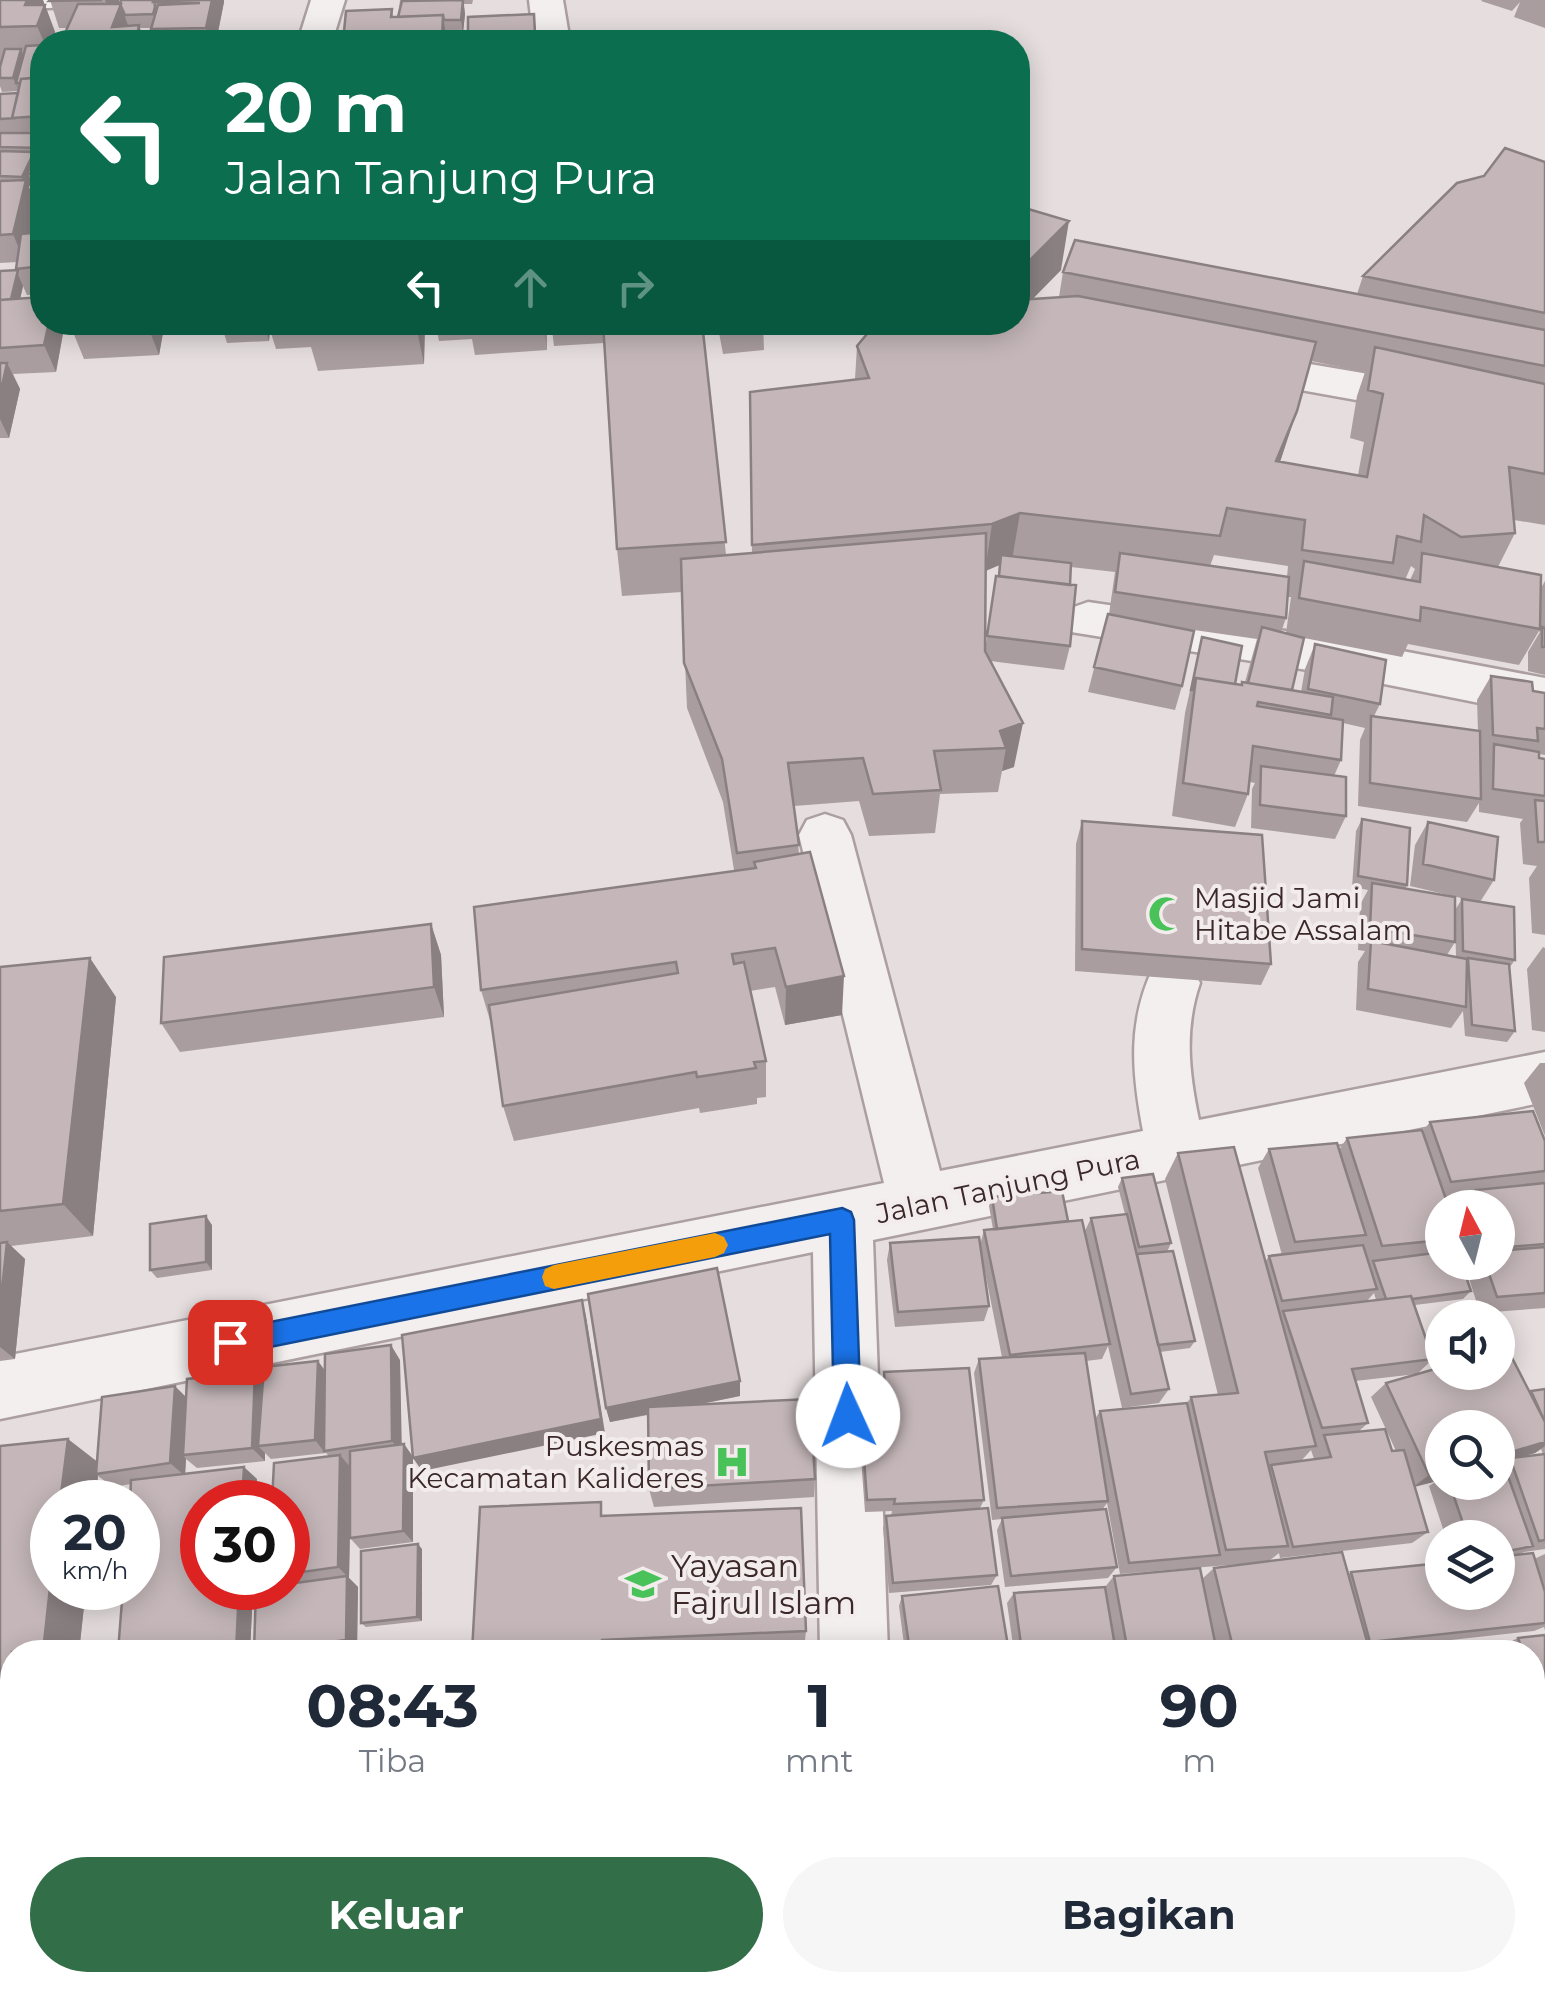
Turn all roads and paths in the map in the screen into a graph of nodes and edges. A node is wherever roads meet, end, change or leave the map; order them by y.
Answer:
1 (0, 0) edge
2 (60, 0) edge
3 (328, 0) edge
4 (546, 0) edge
5 (319, 30) edge
6 (550, 30) edge
7 (30, 206) edge
8 (0, 207) edge
9 (1196, 358) edge
10 (1545, 420) edge
11 (1088, 620) dead end
12 (1545, 697) edge
13 (825, 835) dead end
14 (1173, 982) edge
15 (1528, 1098) edge
16 (1176, 1152) junction
17 (919, 1204) junction
18 (842, 1220) junction
19 (0, 1388) edge
20 (854, 1640) edge

1 - 2 street
3 - 5 street
4 - 6 street
7 - 8 street
9 - 10 street
11 - 12 street
13 - 17 street
14 - 16 street
15 - 16 street, Jalan Tanjung Pura
16 - 17 street, Jalan Tanjung Pura
17 - 18 street, Jalan Tanjung Pura
18 - 19 street, Jalan Tanjung Pura
18 - 20 street

